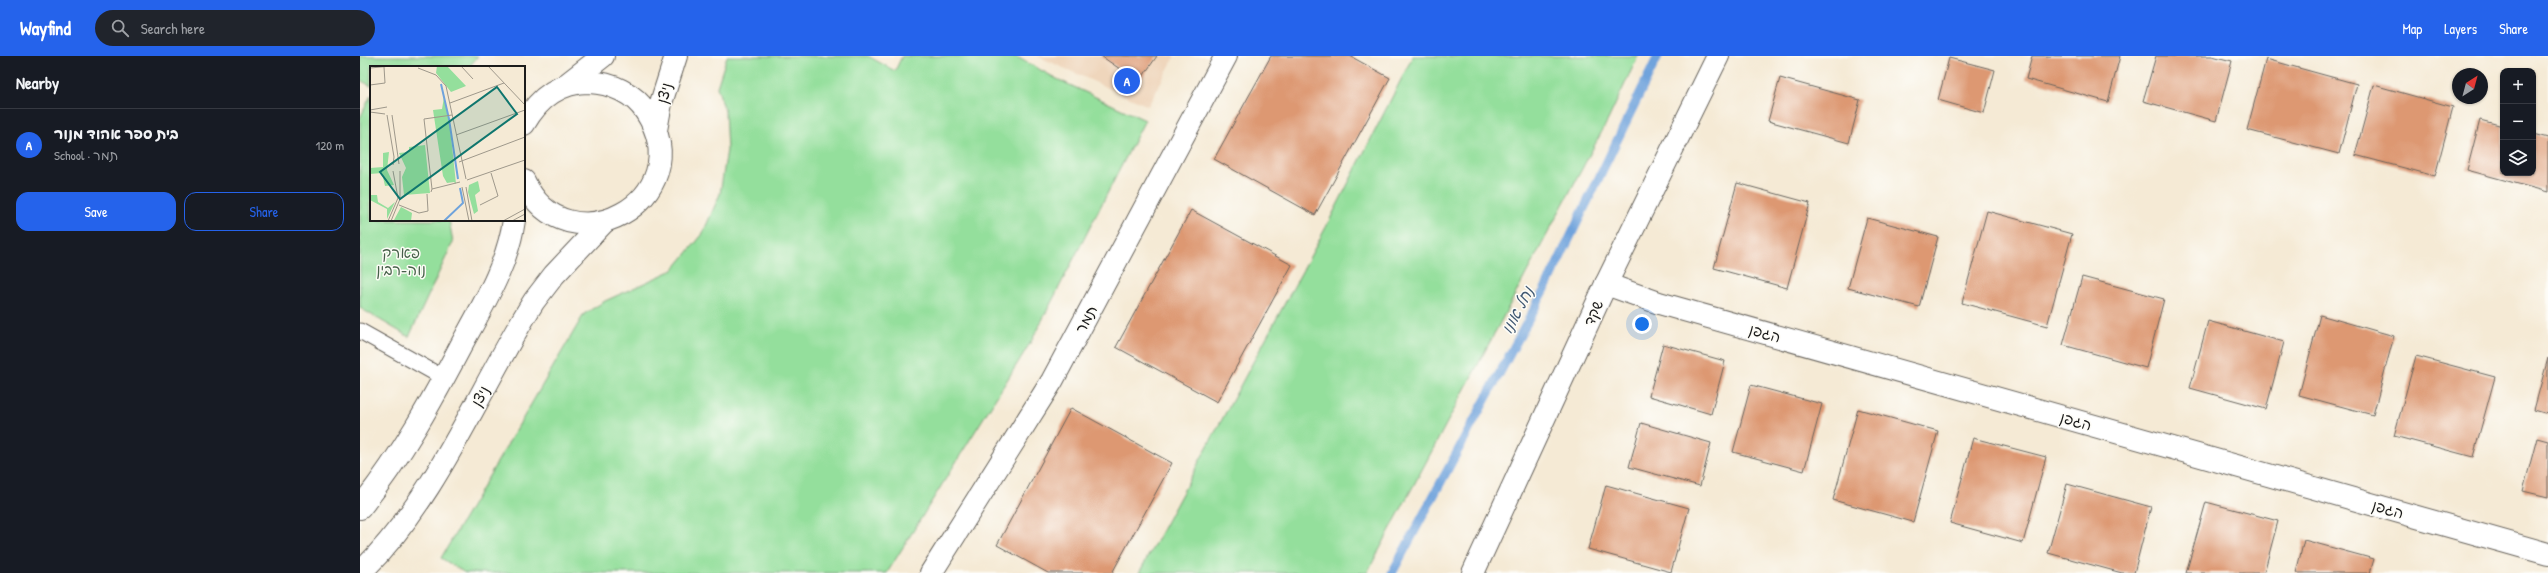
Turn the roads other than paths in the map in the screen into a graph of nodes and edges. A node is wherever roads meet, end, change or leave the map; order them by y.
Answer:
1 (603, 56) edge
2 (676, 56) edge
3 (1226, 56) edge
4 (1718, 56) edge
5 (566, 86) junction
6 (525, 123) edge
7 (656, 130) junction
8 (525, 183) edge
9 (514, 221) edge
10 (604, 222) junction
11 (1606, 284) junction
12 (360, 332) edge
13 (444, 378) junction
14 (360, 508) edge
15 (2548, 554) edge
16 (360, 573) edge
17 (931, 573) edge
18 (1473, 573) edge

1 - 5 street
2 - 7 street, ניצן
3 - 17 street, תמר
4 - 11 street, שקד
5 - 6 street
5 - 7 street
7 - 10 street
8 - 10 street
9 - 13 street
10 - 16 street, ניצן
11 - 15 street, הגפן
11 - 18 street, שקד
12 - 13 lane
13 - 14 street

